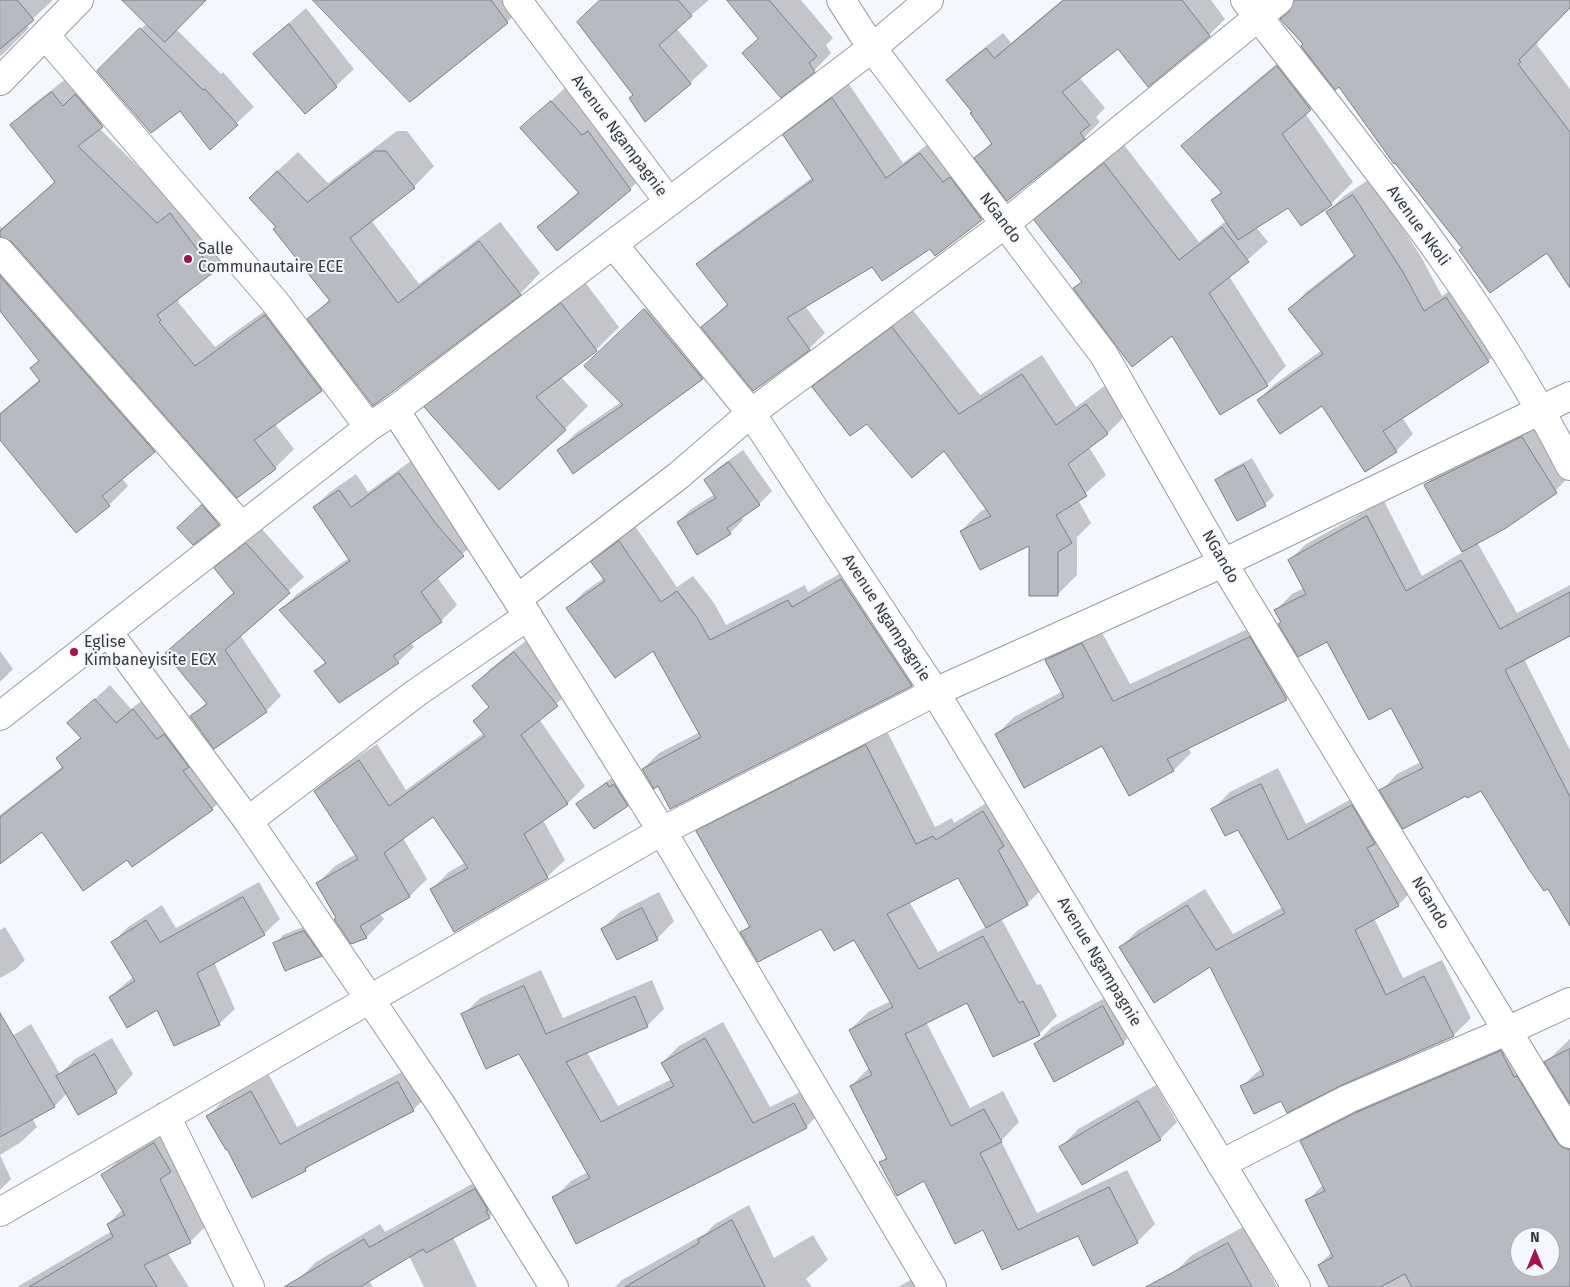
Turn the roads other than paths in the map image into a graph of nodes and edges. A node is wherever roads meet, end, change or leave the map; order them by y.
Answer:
1 (79, 0) edge
2 (517, 0) edge
3 (841, 0) edge
4 (929, 0) edge
5 (1280, 0) edge
6 (1251, 8) edge
7 (46, 35) junction
8 (872, 48) junction
9 (0, 81) edge
10 (669, 202) junction
11 (1005, 224) junction
12 (613, 244) junction
13 (0, 252) edge
14 (1570, 396) edge
15 (394, 410) junction
16 (1542, 410) junction
17 (751, 413) junction
18 (369, 426) junction
19 (1570, 466) edge
20 (242, 526) junction
21 (1223, 563) junction
22 (523, 608) junction
23 (108, 632) junction
24 (935, 692) junction
25 (0, 716) edge
26 (248, 821) junction
27 (662, 831) junction
28 (369, 998) junction
29 (1570, 1002) edge
30 (1507, 1031) junction
31 (166, 1116) junction
32 (1570, 1134) edge
33 (1221, 1164) junction
34 (0, 1212) edge
35 (250, 1287) edge
36 (554, 1287) edge
37 (932, 1287) edge
38 (1296, 1287) edge

1 - 7 street
2 - 10 street, Avenue Ngampagnie
3 - 8 street, NGando
4 - 8 street
5 - 6 street
6 - 11 street
6 - 16 street, Avenue Nkoli
7 - 9 street
7 - 18 street
8 - 10 street
8 - 11 street, NGando
10 - 12 street, Avenue Ngampagnie
11 - 17 street
11 - 21 street, NGando
12 - 15 street
12 - 17 street, Avenue Ngampagnie
13 - 20 street
14 - 16 street
15 - 18 street
15 - 22 street
16 - 19 street, Avenue Nkoli
16 - 21 street
17 - 22 street
17 - 24 street, Avenue Ngampagnie
18 - 20 street
20 - 23 street
21 - 24 street
21 - 30 street, NGando
22 - 26 street
22 - 27 street
23 - 25 street
23 - 26 street
24 - 27 street
24 - 33 street, Avenue Ngampagnie
26 - 28 street
27 - 28 street
27 - 37 street
28 - 31 street
28 - 36 street
29 - 30 street
30 - 32 street, NGando
30 - 33 street
31 - 34 street
31 - 35 street
33 - 38 street, Avenue Ngampagnie

